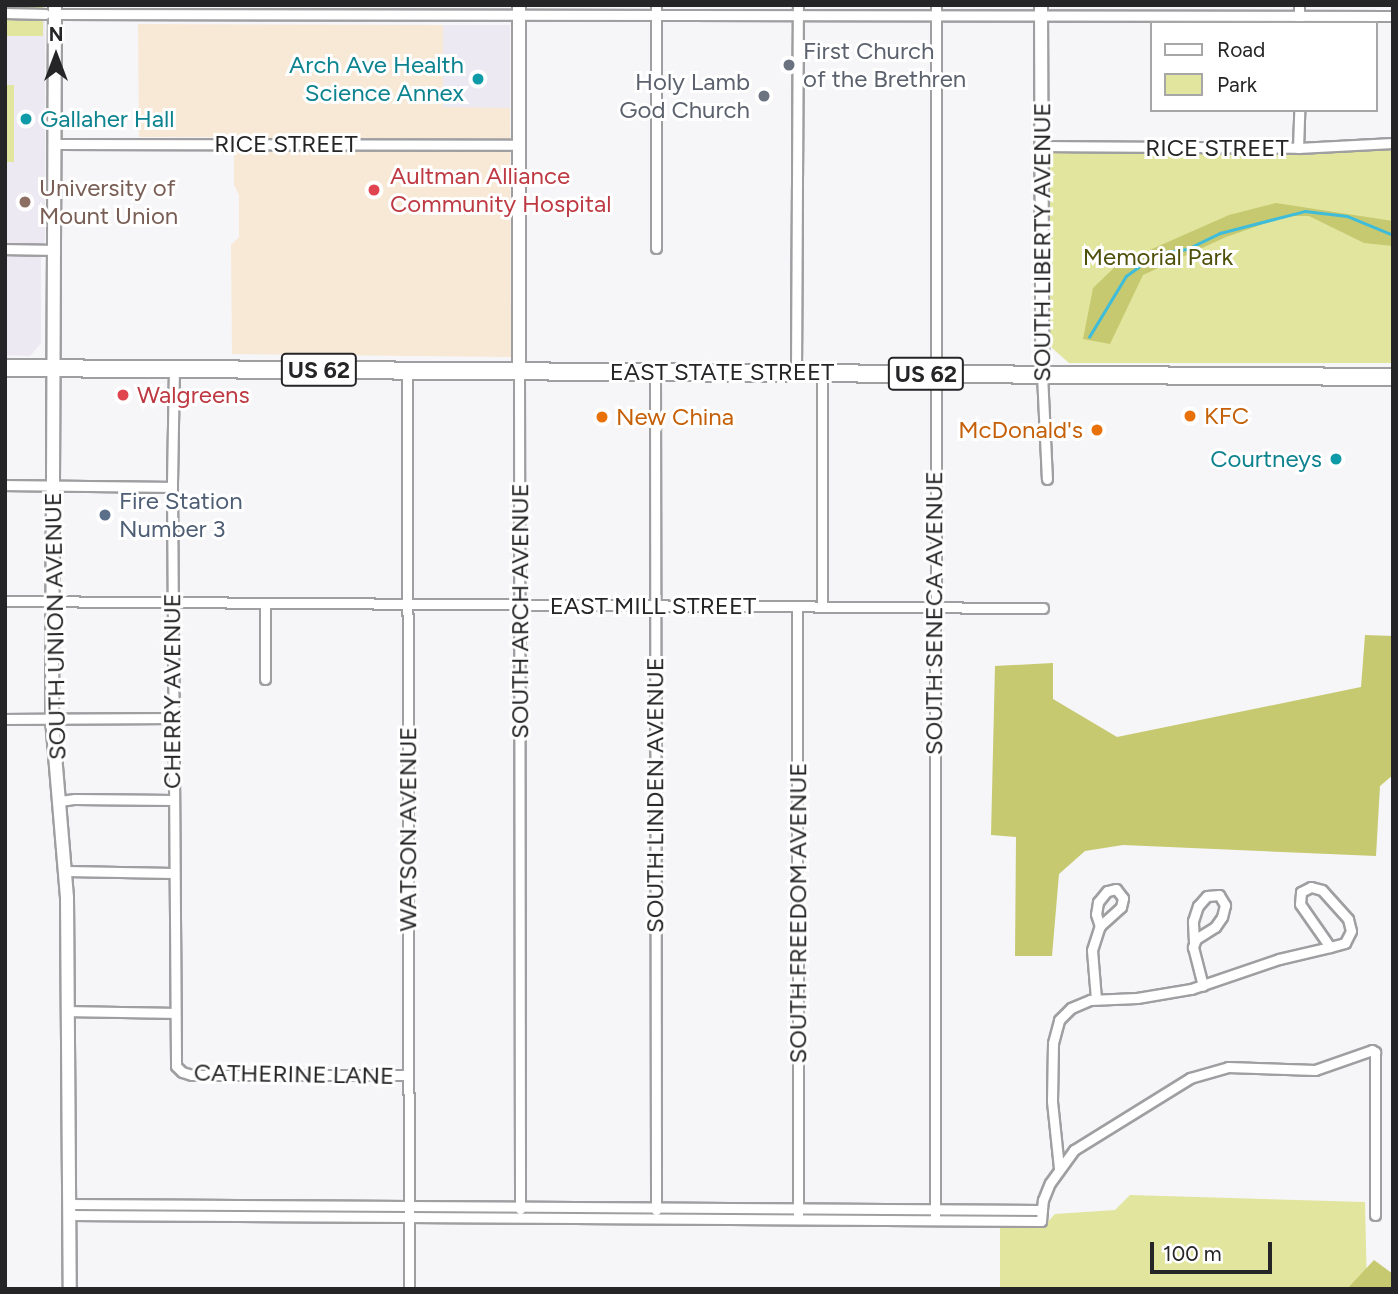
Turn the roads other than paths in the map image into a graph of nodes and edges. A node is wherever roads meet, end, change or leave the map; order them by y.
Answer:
1 (410, 9) edge
2 (519, 9) edge
3 (656, 9) edge
4 (798, 9) edge
5 (936, 9) edge
6 (1041, 9) edge
7 (51, 11) edge
8 (5, 13) edge
9 (1299, 14) edge
10 (1393, 16) edge
11 (1299, 112) edge
12 (1393, 143) edge
13 (54, 144) junction
14 (518, 145) junction
15 (1040, 146) junction
16 (1298, 148) junction
17 (656, 248) dead end
18 (5, 249) edge
19 (53, 250) junction
20 (5, 368) edge
21 (52, 368) junction
22 (174, 368) junction
23 (407, 370) junction
24 (519, 371) junction
25 (655, 372) junction
26 (796, 373) junction
27 (822, 373) junction
28 (933, 374) junction
29 (1042, 374) junction
30 (1393, 377) edge
31 (1047, 479) dead end
32 (5, 485) edge
33 (53, 485) junction
34 (172, 486) junction
35 (5, 601) edge
36 (52, 603) junction
37 (172, 603) junction
38 (265, 604) junction
39 (408, 605) junction
40 (519, 606) junction
41 (655, 606) junction
42 (797, 606) junction
43 (822, 606) junction
44 (934, 608) junction
45 (1043, 608) dead end
46 (265, 679) dead end
47 (5, 719) edge
48 (52, 719) junction
49 (172, 719) junction
50 (173, 800) junction
51 (60, 802) junction
52 (66, 871) junction
53 (173, 873) junction
54 (1100, 926) dead end
55 (1194, 942) junction
56 (1330, 947) junction
57 (1203, 986) junction
58 (1096, 999) junction
59 (68, 1011) junction
60 (174, 1013) junction
61 (179, 1071) joint
62 (408, 1075) junction
63 (1059, 1168) junction
64 (146, 1204) junction
65 (211, 1204) junction
66 (276, 1205) junction
67 (340, 1205) junction
68 (409, 1206) junction
69 (462, 1206) junction
70 (520, 1206) junction
71 (579, 1206) junction
72 (656, 1207) junction
73 (725, 1208) junction
74 (798, 1208) junction
75 (69, 1209) junction
76 (935, 1209) junction
77 (986, 1209) junction
78 (1042, 1210) junction
79 (146, 1215) junction
80 (211, 1215) junction
81 (1375, 1215) dead end
82 (276, 1216) junction
83 (341, 1216) junction
84 (409, 1216) junction
85 (462, 1216) junction
86 (520, 1217) junction
87 (579, 1217) junction
88 (656, 1218) junction
89 (725, 1219) junction
90 (798, 1219) junction
91 (935, 1220) junction
92 (986, 1221) junction
93 (69, 1289) edge
94 (409, 1289) edge

1 - 2 street
1 - 7 street
2 - 3 street
2 - 14 main road, SOUTH ARCH AVENUE
3 - 4 street
3 - 17 street
4 - 5 street
4 - 26 street
5 - 6 street
5 - 28 street, SOUTH SENECA AVENUE
6 - 9 street
6 - 15 main road, SOUTH LIBERTY AVENUE
7 - 8 street
7 - 13 main road, SOUTH UNION AVENUE
9 - 10 street
11 - 16 street
12 - 16 street, RICE STREET
13 - 14 street, RICE STREET
13 - 19 main road, SOUTH UNION AVENUE
14 - 24 main road, SOUTH ARCH AVENUE
15 - 16 street, RICE STREET
15 - 29 main road, SOUTH LIBERTY AVENUE
18 - 19 street
19 - 21 main road, SOUTH UNION AVENUE
20 - 21 highway, US 62
21 - 22 highway, EAST STATE STREET / US 62
21 - 33 main road, SOUTH UNION AVENUE
22 - 23 highway, EAST STATE STREET / US 62
22 - 34 street, CHERRY AVENUE
23 - 24 highway, EAST STATE STREET / US 62
23 - 39 street, WATSON AVENUE
24 - 25 highway, EAST STATE STREET / US 62
24 - 40 street, SOUTH ARCH AVENUE
25 - 26 highway, EAST STATE STREET / US 62
25 - 41 street, SOUTH LINDEN AVENUE
26 - 27 highway, EAST STATE STREET / US 62
27 - 28 highway, EAST STATE STREET / US 62
27 - 43 street
28 - 29 highway, EAST STATE STREET / US 62
28 - 44 street, SOUTH SENECA AVENUE
29 - 30 highway, EAST STATE STREET / US 62
29 - 31 street, SOUTH LIBERTY AVENUE
32 - 33 street
33 - 34 street
33 - 36 main road, SOUTH UNION AVENUE
34 - 37 street, CHERRY AVENUE
35 - 36 street, EAST MILL STREET
36 - 37 street, EAST MILL STREET
36 - 48 main road, SOUTH UNION AVENUE
37 - 38 street, EAST MILL STREET
37 - 49 street, CHERRY AVENUE
38 - 39 street, EAST MILL STREET
38 - 46 street
39 - 40 street, EAST MILL STREET
39 - 62 street, WATSON AVENUE
40 - 41 street, EAST MILL STREET
40 - 70 street, SOUTH ARCH AVENUE
41 - 42 street, EAST MILL STREET
41 - 72 street, SOUTH LINDEN AVENUE
42 - 43 street, EAST MILL STREET
42 - 74 street, SOUTH FREEDOM AVENUE
43 - 44 street, EAST MILL STREET
44 - 45 street, EAST MILL STREET
44 - 76 street, SOUTH SENECA AVENUE
47 - 48 street
48 - 49 street
48 - 51 main road, SOUTH UNION AVENUE
49 - 50 street, CHERRY AVENUE
50 - 51 street
50 - 53 street, CHERRY AVENUE
51 - 52 main road, SOUTH UNION AVENUE
52 - 53 street
52 - 59 main road, SOUTH UNION AVENUE
53 - 60 street, CHERRY AVENUE
54 - 58 street
55 - 55 street
55 - 57 street
56 - 56 street
56 - 57 street
57 - 58 street
58 - 63 street
59 - 60 street
59 - 75 main road, SOUTH UNION AVENUE
60 - 61 street, CHERRY AVENUE
61 - 62 street, CATHERINE LANE
62 - 68 street, WATSON AVENUE
63 - 78 street
63 - 81 street
64 - 65 street
64 - 75 street
64 - 79 street
65 - 66 street
65 - 80 street
66 - 67 street
66 - 82 street
67 - 68 street
67 - 83 street
68 - 69 street
68 - 84 street, WATSON AVENUE
69 - 70 street
69 - 85 street
70 - 71 street
70 - 86 street, SOUTH ARCH AVENUE
71 - 72 street
71 - 87 street
72 - 73 street
72 - 88 street, SOUTH LINDEN AVENUE
73 - 74 street
73 - 89 street
74 - 76 street
74 - 90 street, SOUTH FREEDOM AVENUE
75 - 79 street
75 - 93 main road, SOUTH UNION AVENUE
76 - 77 street
76 - 91 street, SOUTH SENECA AVENUE
77 - 78 street
77 - 92 street
78 - 92 street
79 - 80 street
80 - 82 street
82 - 83 street
83 - 84 street
84 - 85 street
84 - 94 street, WATSON AVENUE
85 - 86 street
86 - 87 street
87 - 88 street
88 - 89 street
89 - 90 street
90 - 91 street
91 - 92 street

